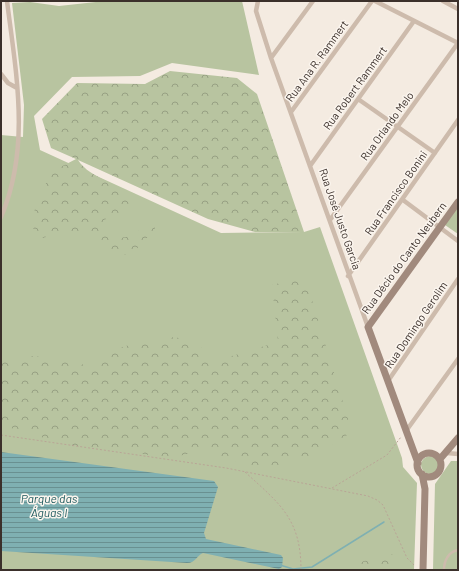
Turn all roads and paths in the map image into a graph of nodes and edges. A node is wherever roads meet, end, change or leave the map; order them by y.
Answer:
1 (7, 1) edge
2 (258, 1) edge
3 (314, 1) edge
4 (374, 1) edge
5 (443, 1) edge
6 (458, 9) edge
7 (414, 21) junction
8 (458, 43) edge
9 (271, 58) junction
10 (1, 74) edge
11 (17, 88) junction
12 (358, 99) junction
13 (291, 112) junction
14 (458, 120) edge
15 (397, 127) junction
16 (435, 153) junction
17 (310, 166) junction
18 (403, 200) junction
19 (458, 202) edge
20 (1, 217) edge
21 (330, 220) junction
22 (440, 228) junction
23 (458, 241) edge
24 (348, 276) junction
25 (458, 279) edge
26 (368, 326) junction
27 (458, 359) edge
28 (388, 381) junction
29 (406, 431) junction
30 (1, 435) edge
31 (458, 438) edge
32 (410, 444) junction
33 (447, 453) junction
34 (424, 454) junction
35 (458, 454) edge
36 (440, 459) junction
37 (418, 463) junction
38 (244, 472) junction
39 (422, 474) junction
40 (435, 475) junction
41 (331, 488) junction
42 (425, 489) junction
43 (458, 550) edge
44 (414, 565) dead end
45 (301, 570) edge
46 (423, 570) edge
47 (444, 570) edge

1 - 11 street
2 - 9 street, Rua José Justo Garcia
3 - 9 street
4 - 7 street
4 - 13 street, Rua Ana R. Rammert
5 - 6 street
7 - 8 street
7 - 12 street, Rua Robert Rammert
8 - 15 street, Rua Orlando Melo
9 - 13 street, Rua José Justo Garcia
10 - 11 street
11 - 20 street
12 - 15 street
12 - 17 street, Rua Robert Rammert
13 - 17 street, Rua José Justo Garcia
14 - 16 street, Rua Francisco Bonini
15 - 16 street
15 - 21 street, Rua Orlando Melo
16 - 18 street, Rua Francisco Bonini
17 - 21 street, Rua José Justo Garcia
18 - 22 street
18 - 24 street, Rua Francisco Bonini
19 - 22 street, Rua Décio do Canto Neubern
21 - 24 street, Rua José Justo Garcia
22 - 23 street
22 - 26 street, Rua Décio do Canto Neubern
24 - 26 street, Rua José Justo Garcia
25 - 28 street, Rua Domingo Gerolim
26 - 28 street, Rua José Justo Garcia
27 - 29 street
28 - 29 street, Rua José Justo Garcia
29 - 32 street, Rua José Justo Garcia
29 - 41 path
30 - 38 path
31 - 33 street
32 - 34 street
32 - 37 street, Rua José Justo Garcia
33 - 35 street
33 - 36 street
34 - 36 street
34 - 37 street
36 - 40 street
37 - 39 street
38 - 41 path
38 - 45 path
39 - 40 street
39 - 42 street
40 - 42 street
41 - 44 path
42 - 46 street
43 - 47 lane

